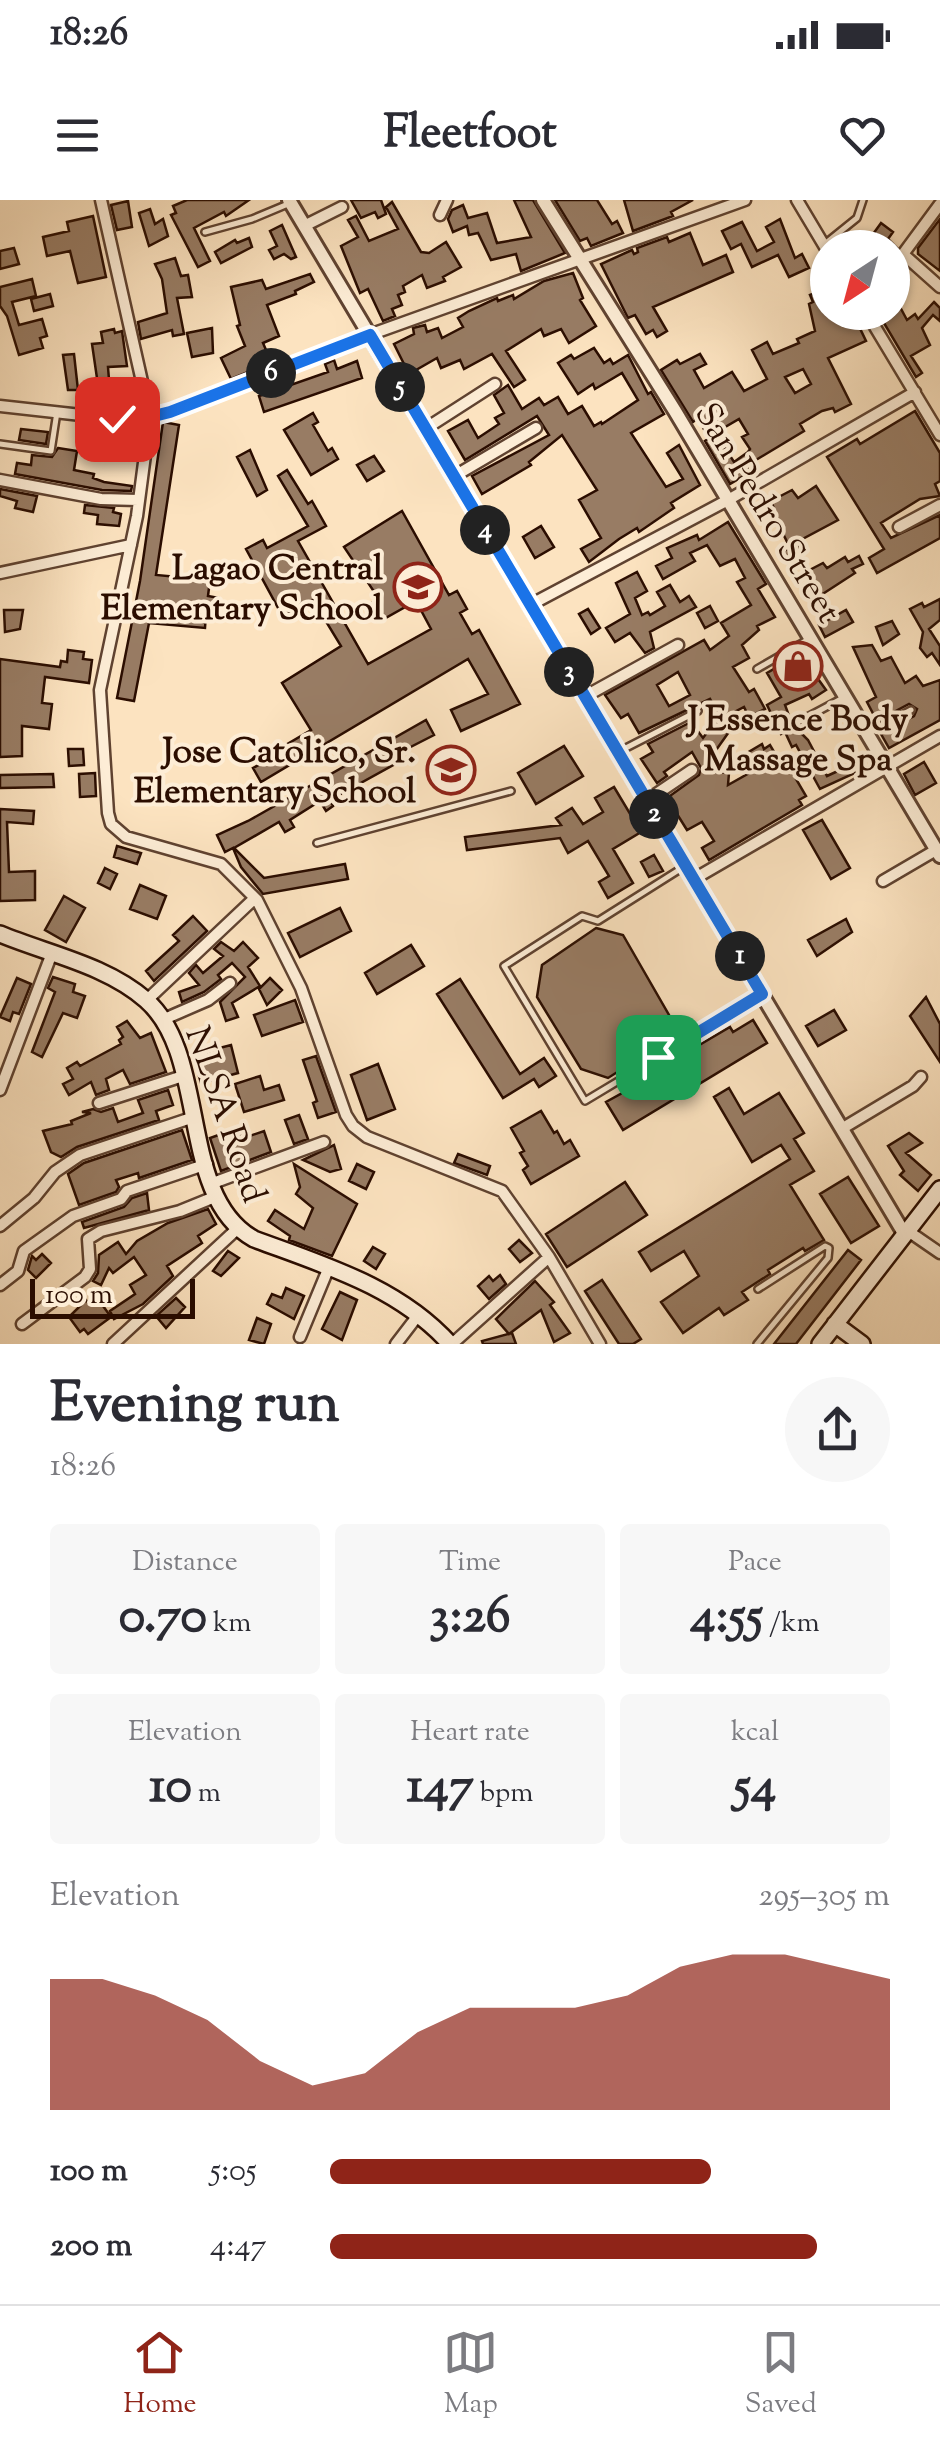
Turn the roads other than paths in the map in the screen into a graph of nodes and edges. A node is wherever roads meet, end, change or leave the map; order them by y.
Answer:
1 (101, 200) edge
2 (447, 200) edge
3 (543, 200) edge
4 (745, 200) edge
5 (797, 200) edge
6 (863, 200) edge
7 (290, 201) edge
8 (940, 204) edge
9 (342, 207) dead end
10 (440, 215) dead end
11 (304, 226) junction
12 (815, 230) edge
13 (845, 230) edge
14 (204, 232) dead end
15 (910, 245) edge
16 (910, 260) edge
17 (580, 262) junction
18 (940, 287) edge
19 (877, 330) edge
20 (370, 335) junction
21 (495, 384) dead end
22 (914, 392) junction
23 (0, 406) edge
24 (57, 412) junction
25 (150, 417) junction
26 (536, 428) dead end
27 (425, 429) junction
28 (940, 436) edge
29 (0, 444) edge
30 (453, 476) junction
31 (0, 480) edge
32 (138, 500) junction
33 (728, 500) junction
34 (940, 505) edge
35 (899, 528) dead end
36 (132, 546) junction
37 (0, 572) edge
38 (530, 605) junction
39 (809, 639) junction
40 (678, 645) dead end
41 (757, 669) dead end
42 (584, 698) junction
43 (843, 698) junction
44 (911, 710) dead end
45 (698, 711) dead end
46 (798, 722) dead end
47 (865, 734) junction
48 (940, 736) edge
49 (618, 753) junction
50 (884, 767) junction
51 (692, 770) dead end
52 (511, 791) dead end
53 (646, 801) junction
54 (317, 843) dead end
55 (938, 853) edge
56 (686, 866) junction
57 (694, 879) junction
58 (882, 881) dead end
59 (255, 898) junction
60 (0, 934) edge
61 (52, 953) junction
62 (230, 983) dead end
63 (762, 994) junction
64 (147, 1000) junction
65 (162, 1020) junction
66 (183, 1076) junction
67 (921, 1077) dead end
68 (0, 1090) edge
69 (99, 1102) dead end
70 (194, 1117) junction
71 (843, 1128) junction
72 (324, 1142) dead end
73 (207, 1164) junction
74 (215, 1190) junction
75 (940, 1190) edge
76 (0, 1226) edge
77 (238, 1229) junction
78 (907, 1233) junction
79 (940, 1253) edge
80 (549, 1257) junction
81 (329, 1268) junction
82 (0, 1285) edge
83 (758, 1289) dead end
84 (419, 1314) junction
85 (22, 1324) dead end
86 (835, 1324) junction
87 (300, 1337) dead end
88 (113, 1344) edge
89 (396, 1344) edge
90 (451, 1344) edge
91 (600, 1344) edge
92 (757, 1344) edge
93 (820, 1344) edge
94 (862, 1344) edge

1 - 25 street
2 - 10 street
3 - 17 street, San Pedro Street
4 - 17 street
5 - 12 street
6 - 13 lane
7 - 11 street
7 - 14 lane
8 - 15 street
9 - 11 street
11 - 20 street
16 - 18 street
17 - 20 street
17 - 33 street, San Pedro Street
19 - 22 street
20 - 25 street
20 - 27 street
21 - 27 street
22 - 28 street
22 - 33 street
23 - 24 street
24 - 25 street
24 - 29 lane
25 - 32 street
26 - 30 street
27 - 30 street
30 - 38 street
31 - 32 street
32 - 36 street
33 - 38 street
33 - 39 street, San Pedro Street
34 - 35 street
36 - 37 street
36 - 59 street
38 - 42 street
39 - 41 lane
39 - 43 street, San Pedro Street
40 - 42 street
42 - 49 street
43 - 46 lane
43 - 47 street, San Pedro Street
44 - 47 lane
45 - 49 lane
47 - 50 street, San Pedro Street
48 - 50 street
49 - 53 street
50 - 55 street, San Pedro Street
50 - 57 street
51 - 53 street
52 - 54 lane
53 - 56 street
55 - 58 street
56 - 57 street
56 - 63 lane
57 - 63 street
59 - 64 street
59 - 80 street
60 - 61 main road, NLSA Road
61 - 64 main road, NLSA Road
61 - 68 street
62 - 65 street
63 - 71 street
64 - 65 main road, NLSA Road
65 - 66 main road, NLSA Road
66 - 69 street
66 - 70 main road, NLSA Road
67 - 71 street
70 - 73 main road, NLSA Road
70 - 76 street
71 - 78 street
72 - 74 street
73 - 74 main road, NLSA Road
73 - 82 street
74 - 77 main road, NLSA Road
74 - 85 street
75 - 78 main road
77 - 81 main road, NLSA Road
77 - 88 street
78 - 79 street
78 - 86 main road
80 - 90 street
80 - 91 street
81 - 84 main road, NLSA Road
81 - 87 street
83 - 92 lane
84 - 89 street
84 - 90 main road, NLSA Road
86 - 93 main road
86 - 94 main road

